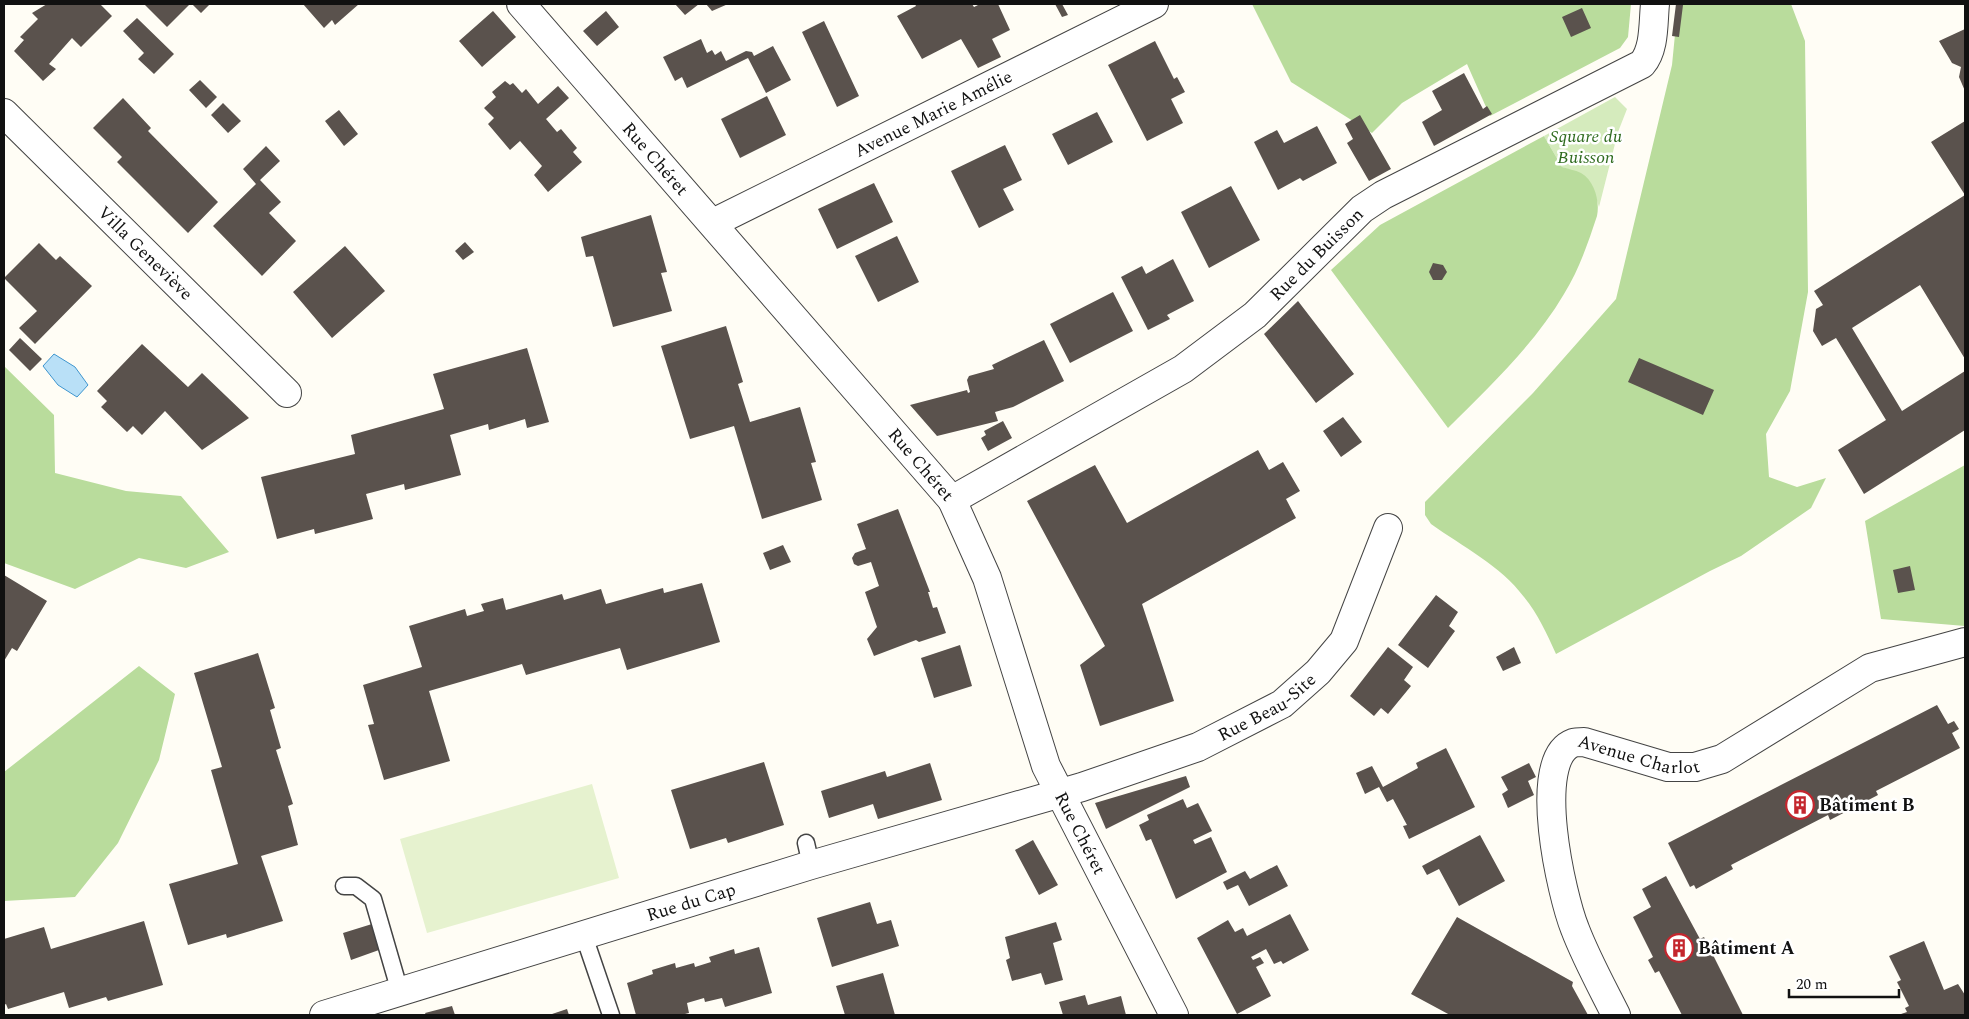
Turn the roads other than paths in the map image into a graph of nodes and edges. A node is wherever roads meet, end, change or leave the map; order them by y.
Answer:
1 (521, 4) edge
2 (1154, 4) edge
3 (1655, 4) edge
4 (4, 113) edge
5 (713, 223) junction
6 (287, 393) dead end
7 (952, 500) junction
8 (1388, 528) dead end
9 (1965, 642) edge
10 (1060, 793) junction
11 (344, 886) dead end
12 (584, 936) junction
13 (400, 992) junction
14 (324, 1015) edge
15 (611, 1015) edge
16 (1174, 1015) edge
17 (1616, 1015) edge

1 - 5 street, Rue Chéret
2 - 5 street, Avenue Marie Amélie
3 - 7 street, Rue du Buisson
4 - 6 street, Villa Geneviève
5 - 7 street, Rue Chéret
7 - 10 street, Rue Chéret
8 - 10 street, Rue Beau-Site
9 - 17 street, Avenue Charlot
10 - 12 street, Rue du Cap
10 - 16 street, Rue Chéret
11 - 13 lane
12 - 13 street, Rue du Cap
12 - 15 lane
13 - 14 street, Rue du Cap

